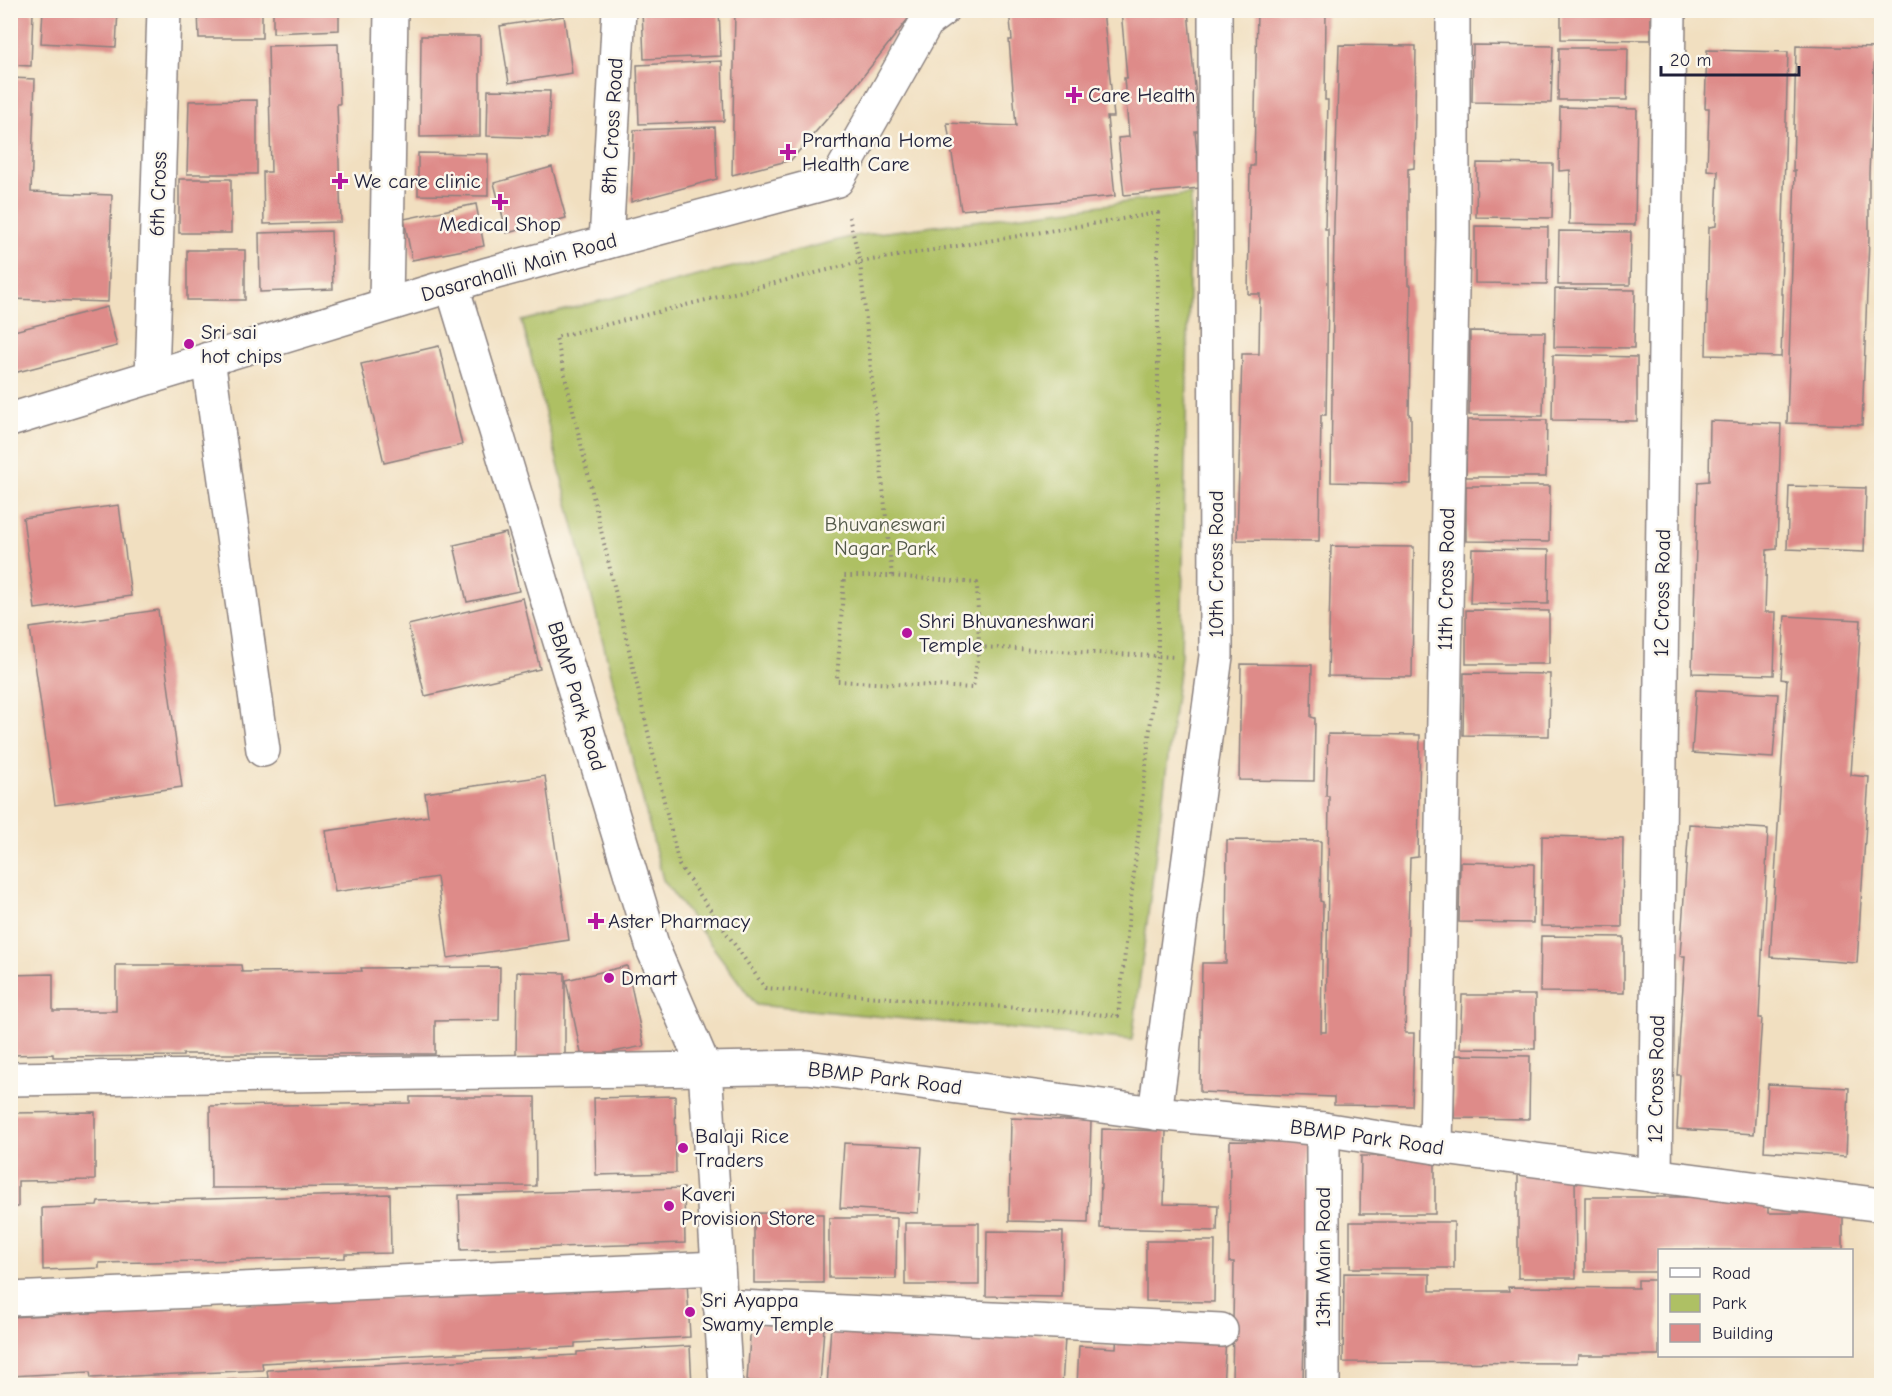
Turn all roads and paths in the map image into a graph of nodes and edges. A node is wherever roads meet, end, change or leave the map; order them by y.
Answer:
1 (164, 10) edge
2 (391, 10) edge
3 (619, 10) edge
4 (1215, 10) edge
5 (1453, 10) edge
6 (1669, 10) edge
7 (932, 14) edge
8 (837, 180) junction
9 (606, 242) junction
10 (860, 262) junction
11 (452, 286) junction
12 (386, 304) junction
13 (208, 359) junction
14 (152, 376) junction
15 (10, 420) edge
16 (892, 576) junction
17 (978, 647) junction
18 (1216, 656) junction
19 (1158, 657) junction
20 (263, 750) dead end
21 (705, 1069) junction
22 (10, 1079) edge
23 (1155, 1113) junction
24 (1323, 1129) junction
25 (1436, 1147) junction
26 (1655, 1176) junction
27 (1881, 1205) edge
28 (718, 1268) junction
29 (10, 1299) edge
30 (720, 1306) junction
31 (1221, 1330) dead end
32 (726, 1386) edge
33 (1323, 1386) edge

1 - 14 street, 6th Cross
2 - 12 street
3 - 9 street, 8th Cross Road
4 - 18 street, 10th Cross Road
5 - 25 street, 11th Cross Road
6 - 26 street, 12 Cross Road
7 - 8 street
8 - 9 street, Dasarahalli Main Road
8 - 10 path
9 - 11 street, Dasarahalli Main Road
10 - 16 path
10 - 19 path
10 - 19 path
11 - 12 street, Dasarahalli Main Road
11 - 21 street, BBMP Park Road
12 - 13 street, Dasarahalli Main Road
13 - 14 street, Dasarahalli Main Road
13 - 20 street
14 - 15 street, Dasarahalli Main Road
16 - 17 path
16 - 17 path
17 - 19 path
18 - 19 path
18 - 23 street, 10th Cross Road
21 - 22 street
21 - 23 street, BBMP Park Road
21 - 28 street
23 - 24 street, BBMP Park Road
24 - 25 street, BBMP Park Road
24 - 33 street, 13th Main Road
25 - 26 street, BBMP Park Road
26 - 27 street, BBMP Park Road
28 - 29 street
28 - 30 street
30 - 31 street
30 - 32 street

